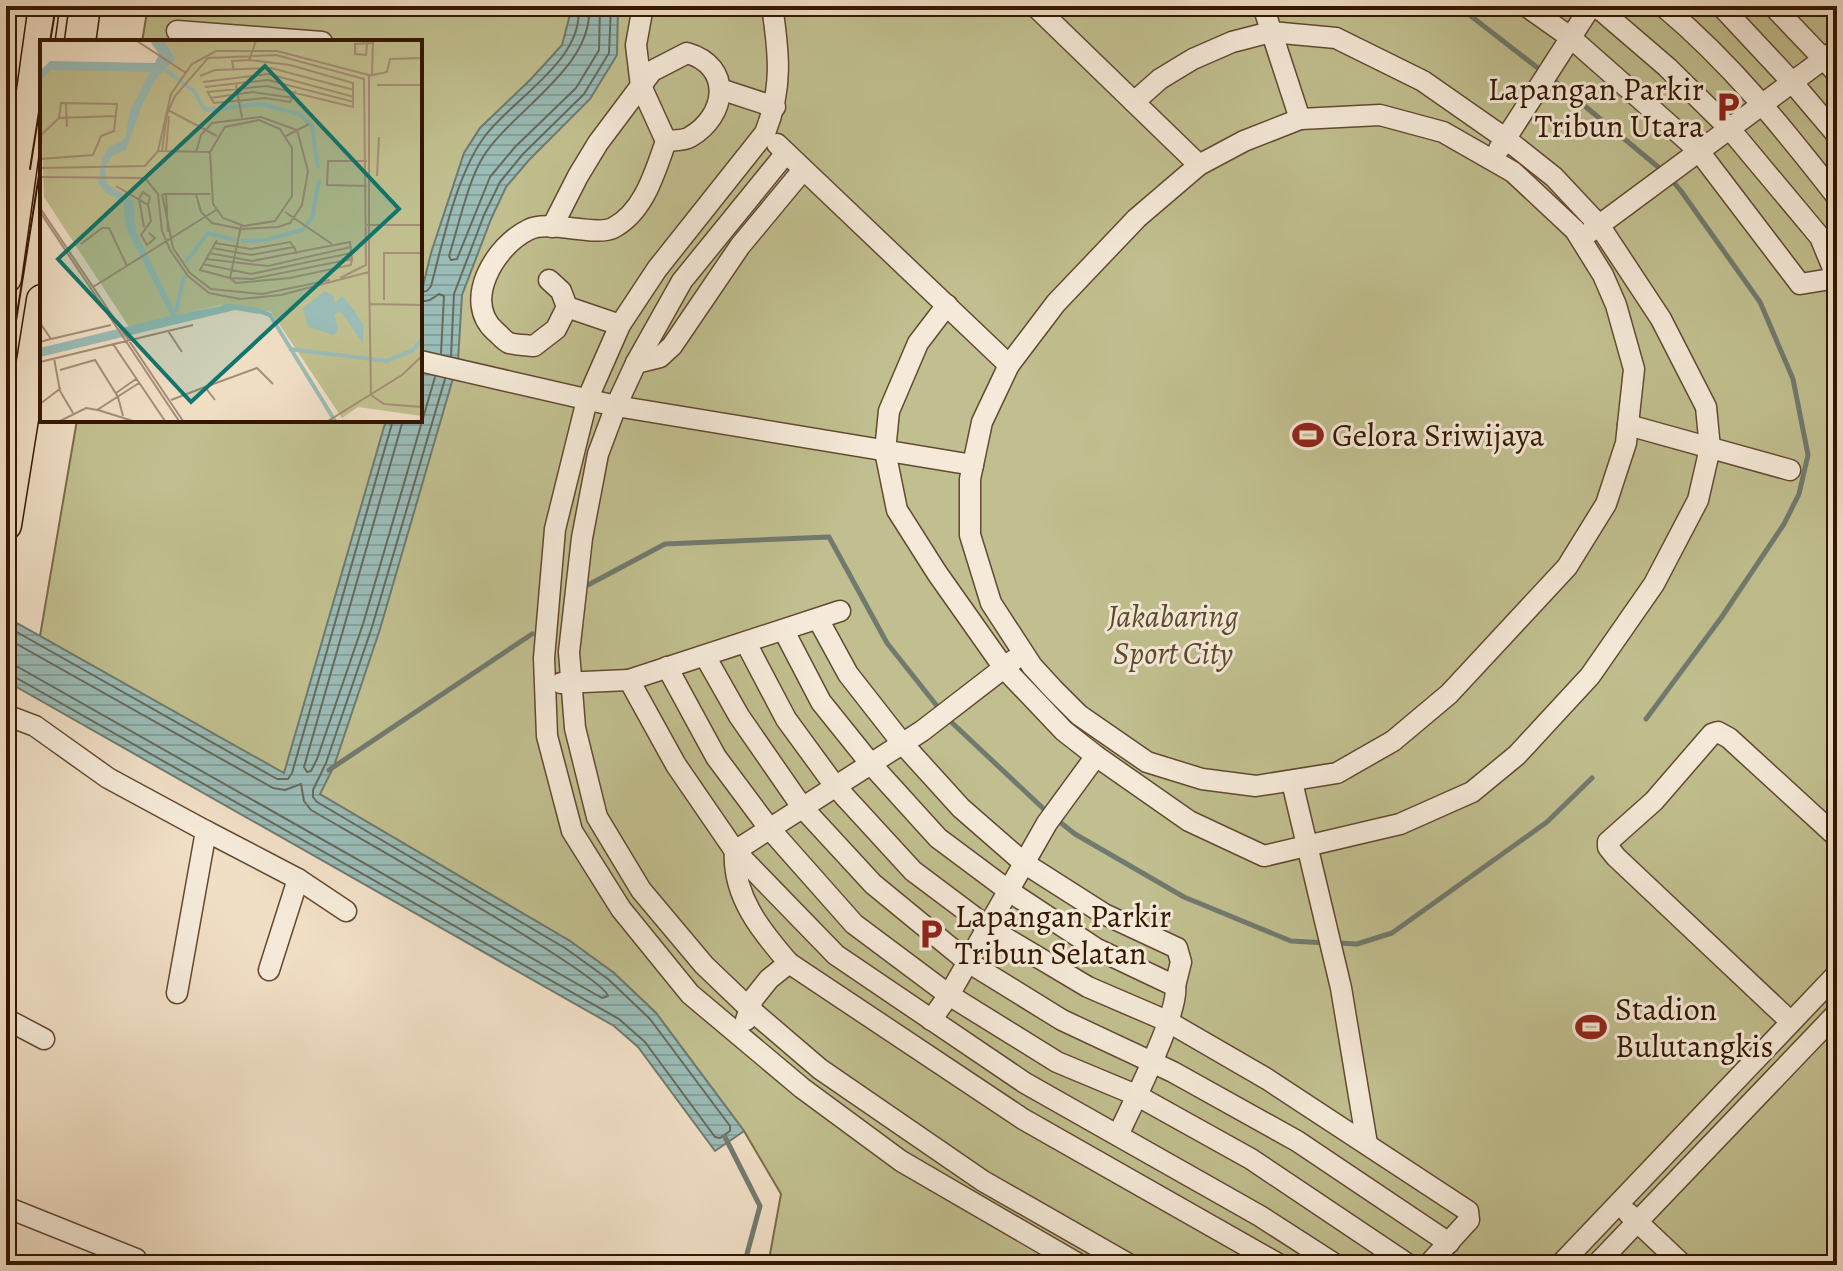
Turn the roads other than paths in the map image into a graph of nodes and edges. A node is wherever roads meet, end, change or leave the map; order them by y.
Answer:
1 (44, 6) edge
2 (85, 6) edge
3 (643, 6) edge
4 (772, 6) edge
5 (1035, 6) edge
6 (1263, 6) edge
7 (1526, 6) edge
8 (1594, 6) edge
9 (1663, 6) edge
10 (1721, 6) edge
11 (1773, 6) edge
12 (1833, 6) edge
13 (1837, 10) edge
14 (177, 31) dead end
15 (1271, 32) junction
16 (1570, 37) junction
17 (80, 40) edge
18 (296, 40) edge
19 (1833, 60) edge
20 (1792, 82) junction
21 (641, 86) junction
22 (720, 89) junction
23 (1134, 102) junction
24 (1763, 103) junction
25 (775, 107) junction
26 (1300, 119) junction
27 (1729, 128) junction
28 (765, 133) junction
29 (1837, 135) edge
30 (1506, 139) junction
31 (666, 141) junction
32 (1698, 150) junction
33 (786, 153) junction
34 (1493, 159) junction
35 (1199, 165) junction
36 (803, 170) junction
37 (1837, 197) edge
38 (1599, 225) junction
39 (552, 227) junction
40 (1580, 240) junction
41 (6, 278) edge
42 (1837, 278) edge
43 (549, 280) dead end
44 (947, 305) junction
45 (567, 307) junction
46 (40, 312) edge
47 (620, 325) junction
48 (422, 361) edge
49 (636, 363) junction
50 (1009, 365) junction
51 (587, 400) junction
52 (616, 406) junction
53 (1628, 425) junction
54 (1710, 448) junction
55 (885, 451) junction
56 (973, 465) junction
57 (1790, 470) dead end
58 (6, 525) edge
59 (840, 611) dead end
60 (818, 619) junction
61 (784, 631) junction
62 (746, 643) junction
63 (1024, 653) junction
64 (705, 656) junction
65 (667, 667) junction
66 (1004, 668) junction
67 (629, 680) junction
68 (545, 683) junction
69 (571, 684) junction
70 (6, 715) edge
71 (1079, 715) junction
72 (1064, 731) junction
73 (902, 743) junction
74 (1096, 756) junction
75 (870, 763) junction
76 (1292, 782) junction
77 (835, 786) junction
78 (802, 807) junction
79 (769, 828) junction
80 (206, 831) junction
81 (1837, 837) edge
82 (1309, 847) junction
83 (735, 851) junction
84 (1024, 863) junction
85 (298, 879) junction
86 (1009, 891) junction
87 (346, 911) dead end
88 (989, 928) junction
89 (968, 962) junction
90 (789, 963) junction
91 (269, 970) dead end
92 (1837, 974) edge
93 (1175, 986) junction
94 (177, 993) dead end
95 (949, 995) junction
96 (751, 1010) junction
97 (1837, 1013) edge
98 (6, 1019) edge
99 (931, 1020) junction
100 (1167, 1021) junction
101 (1791, 1022) junction
102 (739, 1035) junction
103 (44, 1039) dead end
104 (1151, 1062) junction
105 (1136, 1095) junction
106 (1118, 1135) junction
107 (1367, 1144) junction
108 (1619, 1203) junction
109 (6, 1207) edge
110 (1637, 1222) junction
111 (1449, 1243) junction
112 (1271, 1262) edge
113 (141, 1263) edge
114 (1080, 1265) edge
115 (1130, 1265) edge
116 (1336, 1265) edge
117 (1409, 1265) edge
118 (1428, 1265) edge
119 (1560, 1265) edge
120 (1596, 1265) edge
121 (1683, 1265) edge

1 - 41 highway
2 - 17 highway
3 - 21 street
4 - 25 street
5 - 23 street
6 - 15 street
7 - 16 street
8 - 16 street
8 - 27 street
9 - 24 street
10 - 20 street
11 - 19 street
12 - 13 street
14 - 18 street
15 - 23 street
15 - 26 street
15 - 30 street
16 - 30 street
16 - 32 street
19 - 20 street
20 - 24 street
20 - 29 street
21 - 22 street
21 - 31 street
21 - 39 street
22 - 25 street
22 - 31 street
23 - 35 street
24 - 27 street
24 - 37 street
25 - 28 street
26 - 34 street
26 - 35 street
27 - 32 street
27 - 42 street
28 - 33 street
28 - 47 street
30 - 34 street
30 - 38 street
31 - 39 street
32 - 38 street
32 - 42 street
33 - 36 street
33 - 49 street
34 - 40 street
35 - 50 street
36 - 44 street
36 - 49 street
38 - 40 street
38 - 54 street
39 - 45 street
40 - 53 street
43 - 45 street
44 - 50 street
44 - 55 street
45 - 47 street
46 - 58 highway
47 - 51 street
48 - 51 street
49 - 52 street
50 - 56 street
51 - 52 street
51 - 68 street
52 - 55 street
52 - 69 street
53 - 54 street
53 - 76 street
54 - 57 street
54 - 82 street
55 - 56 street
55 - 66 street
56 - 63 street
59 - 60 street
60 - 61 street
60 - 73 street
61 - 62 street
61 - 75 street
62 - 64 street
62 - 77 street
63 - 66 street
63 - 71 street
64 - 65 street
64 - 78 street
65 - 67 street
65 - 79 street
66 - 72 street
66 - 73 street
67 - 69 street
67 - 83 street
68 - 69 street
68 - 102 street
69 - 96 street
70 - 80 street
71 - 72 street
71 - 76 street
72 - 74 street
73 - 75 street
73 - 84 street
74 - 82 street
74 - 84 street
75 - 77 street
75 - 86 street
76 - 82 street
77 - 78 street
77 - 88 street
78 - 79 street
78 - 89 street
79 - 83 street
79 - 95 street
80 - 85 street
80 - 94 street
81 - 101 street
82 - 107 street
83 - 90 street
83 - 99 street
84 - 86 street
84 - 93 street
85 - 87 street
85 - 91 street
86 - 88 street
86 - 93 street
88 - 89 street
88 - 100 street
89 - 95 street
89 - 104 street
90 - 96 street
90 - 112 street
92 - 101 street
93 - 100 street
95 - 99 street
95 - 105 street
96 - 102 street
96 - 115 street
97 - 110 street
98 - 103 street
99 - 106 street
100 - 104 street
100 - 107 street
101 - 108 street
102 - 114 street
104 - 105 street
104 - 111 street
105 - 106 street
105 - 117 street
106 - 116 street
107 - 111 street
108 - 110 street
108 - 119 street
109 - 113 street
110 - 120 street
110 - 121 street
111 - 118 street

